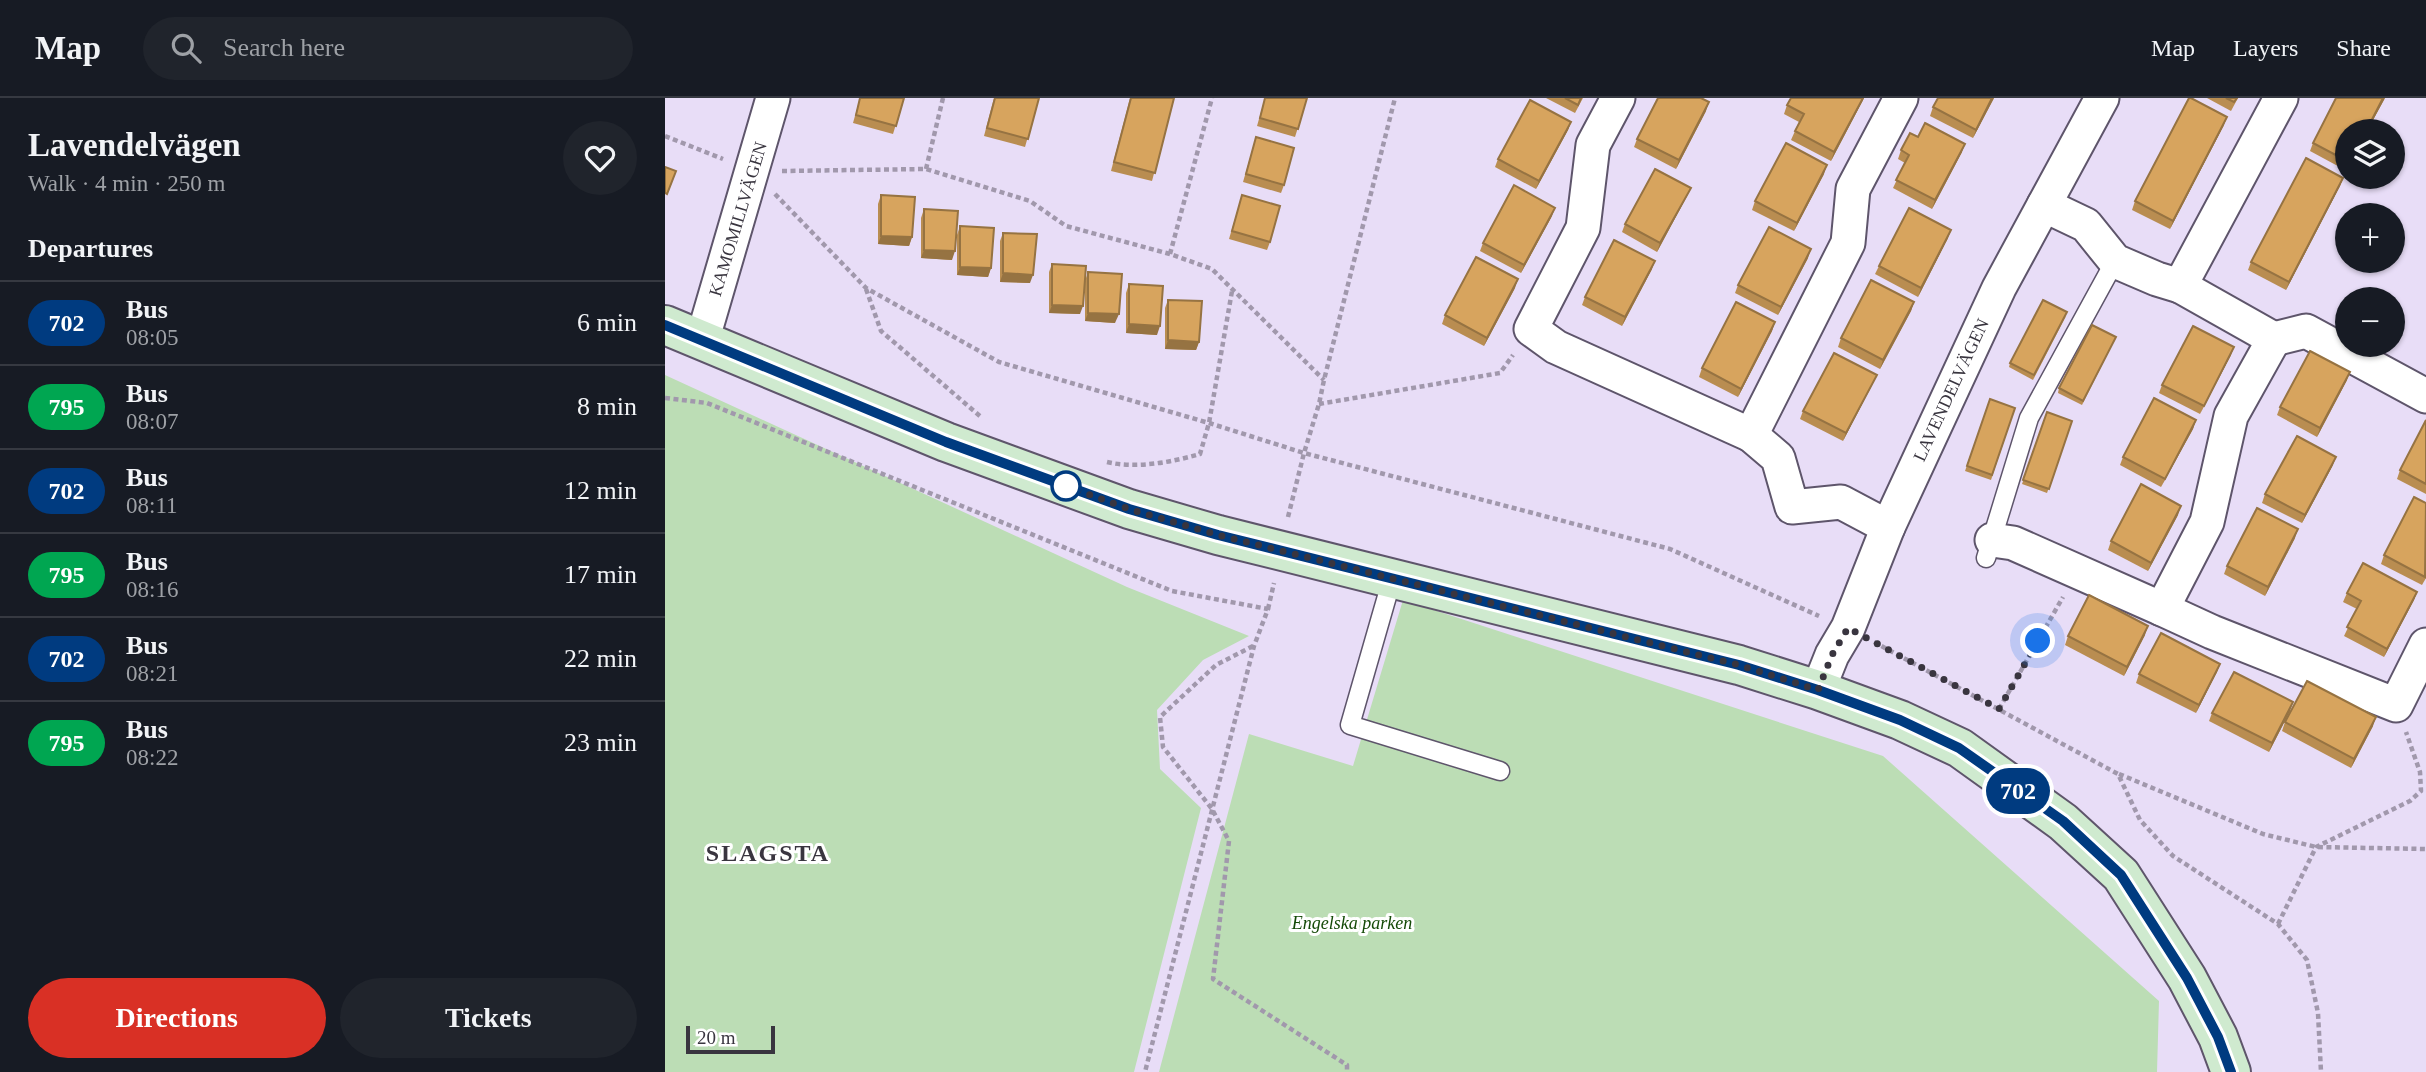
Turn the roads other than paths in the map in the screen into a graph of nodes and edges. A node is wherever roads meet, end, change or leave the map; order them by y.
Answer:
1 (773, 98) edge
2 (1618, 98) edge
3 (1901, 98) edge
4 (2102, 98) edge
5 (2281, 98) edge
6 (2043, 205) junction
7 (2115, 261) junction
8 (2180, 286) junction
9 (665, 325) edge
10 (2274, 339) junction
11 (702, 341) junction
12 (2426, 396) edge
13 (1751, 435) junction
14 (1888, 527) junction
15 (1989, 549) joint
16 (1392, 579) junction
17 (2162, 608) junction
18 (2426, 645) edge
19 (1818, 690) junction
20 (1500, 771) dead end
21 (2231, 1072) edge

1 - 11 street, KAMOMILLVÄGEN
2 - 13 street
3 - 13 street
4 - 6 street, LAVENDELVÄGEN
5 - 8 street
6 - 7 street
6 - 14 street, LAVENDELVÄGEN
7 - 8 street
7 - 15 lane
8 - 10 street
9 - 11 street
10 - 12 street
10 - 17 street
11 - 16 street
13 - 14 street
14 - 19 street, LAVENDELVÄGEN
15 - 17 street
16 - 19 street
16 - 20 lane
17 - 18 street
19 - 21 street

